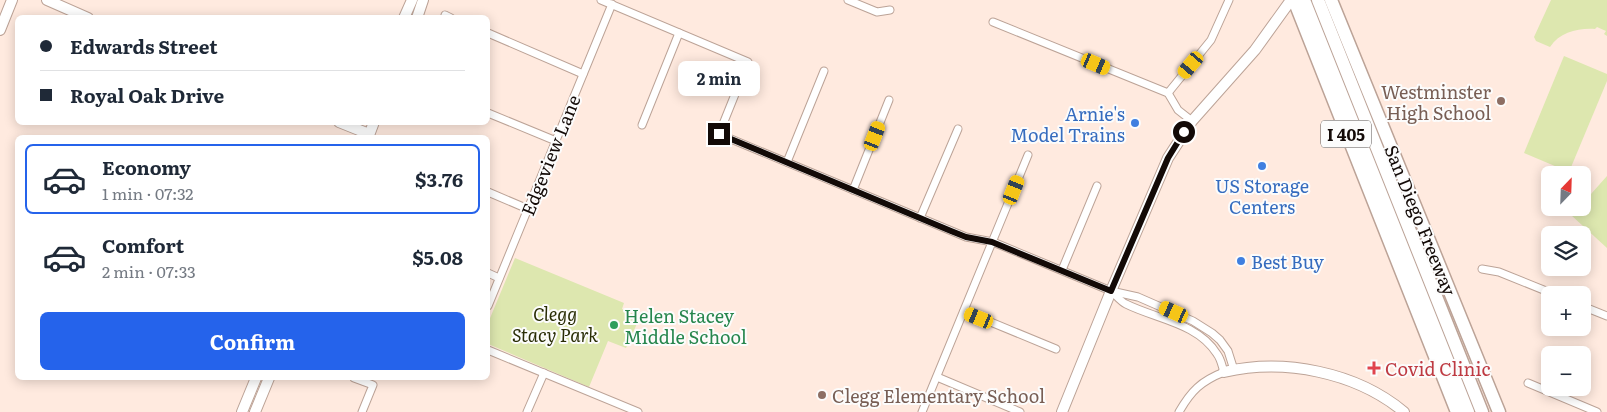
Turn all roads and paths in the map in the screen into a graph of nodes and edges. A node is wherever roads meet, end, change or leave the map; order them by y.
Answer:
1 (12, 0) edge
2 (46, 0) edge
3 (412, 0) edge
4 (423, 0) edge
5 (601, 0) edge
6 (848, 0) edge
7 (1229, 0) edge
8 (1292, 0) edge
9 (1304, 0) edge
10 (1318, 0) edge
11 (1331, 0) edge
12 (612, 4) junction
13 (890, 10) dead end
14 (81, 15) edge
15 (405, 15) edge
16 (418, 15) edge
17 (993, 22) dead end
18 (0, 30) edge
19 (680, 33) junction
20 (490, 34) edge
21 (824, 71) dead end
22 (583, 74) junction
23 (1168, 93) junction
24 (889, 100) dead end
25 (490, 114) edge
26 (1192, 121) junction
27 (642, 125) dead end
28 (958, 129) dead end
29 (556, 141) junction
30 (1028, 155) dead end
31 (787, 162) junction
32 (1096, 186) dead end
33 (854, 190) junction
34 (490, 193) edge
35 (528, 208) junction
36 (920, 218) junction
37 (992, 242) junction
38 (1405, 266) junction
39 (1482, 269) dead end
40 (1062, 270) junction
41 (490, 274) edge
42 (499, 278) junction
43 (1541, 289) edge
44 (1111, 291) junction
45 (490, 301) edge
46 (1591, 310) edge
47 (964, 311) junction
48 (1423, 312) junction
49 (1607, 316) edge
50 (1056, 349) dead end
51 (490, 351) edge
52 (1436, 360) junction
53 (1229, 371) junction
54 (544, 373) junction
55 (937, 376) junction
56 (255, 380) edge
57 (269, 380) edge
58 (359, 380) edge
59 (1528, 383) dead end
60 (242, 412) edge
61 (255, 412) edge
62 (362, 412) edge
63 (527, 412) edge
64 (638, 412) edge
65 (922, 412) edge
66 (1020, 412) edge
67 (1062, 412) edge
68 (1179, 412) edge
69 (1404, 412) edge
70 (1450, 412) edge
71 (1457, 412) edge
72 (1467, 412) edge
73 (1482, 412) edge
74 (1499, 412) edge
75 (1598, 412) edge

1 - 18 street
2 - 14 street
3 - 15 street
4 - 16 street
5 - 12 street
6 - 13 street
7 - 23 street
8 - 26 street
8 - 38 highway, I 405
9 - 38 highway
10 - 73 highway
11 - 74 highway, San Diego Freeway / I 405
12 - 19 street
12 - 22 street, Edgeview Lane
17 - 23 street
19 - 27 street
19 - 31 street
20 - 22 street
21 - 31 street
22 - 29 street, Edgeview Lane
23 - 26 street
24 - 33 street
25 - 29 street
26 - 44 street
28 - 36 street
29 - 35 street, Edgeview Lane
30 - 37 street
31 - 33 street
32 - 40 street
33 - 36 street
34 - 35 street
35 - 42 street, Edgeview Lane
36 - 37 street
37 - 40 street
37 - 47 street
38 - 48 highway, I 405
39 - 43 street
40 - 44 street
41 - 42 street
42 - 45 street, Edgeview Lane
44 - 53 street
44 - 53 street
44 - 67 street
46 - 49 street
47 - 50 street
47 - 55 street
48 - 52 highway, I 405
48 - 72 highway
51 - 54 street
52 - 70 highway
52 - 71 highway, I 405
53 - 68 street
53 - 69 street
54 - 63 street
54 - 64 street
55 - 65 street
55 - 66 street
56 - 60 street
57 - 61 street
58 - 62 street
59 - 75 street

